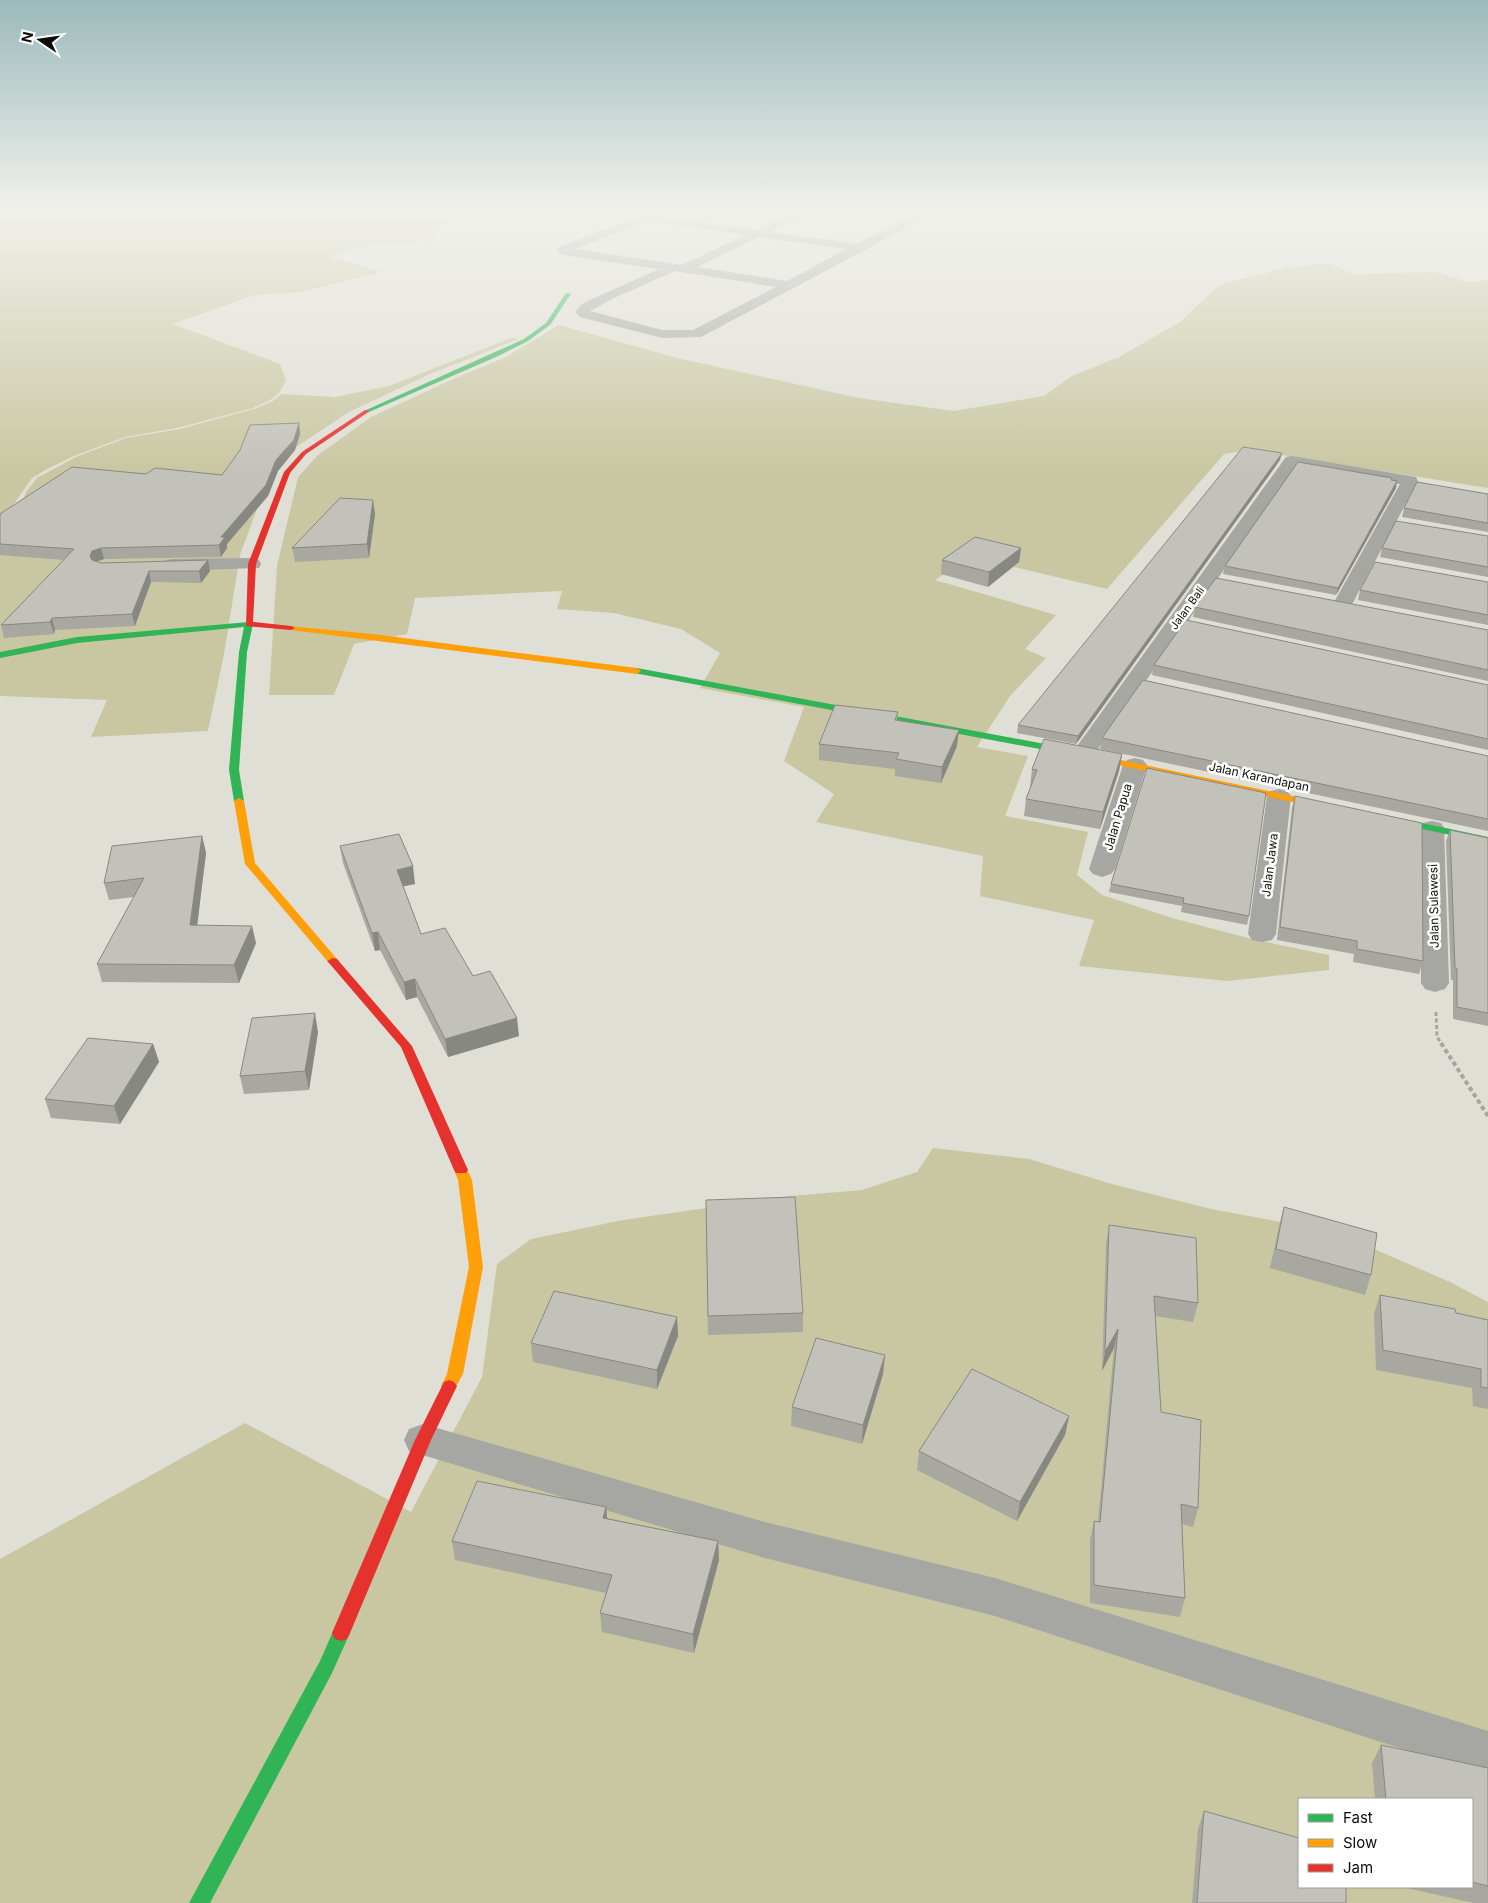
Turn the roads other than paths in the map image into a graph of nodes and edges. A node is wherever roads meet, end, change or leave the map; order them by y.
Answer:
1 (567, 296) edge
2 (608, 296) edge
3 (770, 296) edge
4 (1388, 522) junction
5 (1406, 525) edge
6 (252, 564) junction
7 (150, 566) edge
8 (1343, 604) edge
9 (249, 624) junction
10 (0, 655) edge
11 (1083, 754) junction
12 (1135, 765) junction
13 (1279, 796) junction
14 (1346, 810) edge
15 (1374, 816) edge
16 (1432, 828) junction
17 (1488, 840) edge
18 (1102, 869) dead end
19 (1262, 934) dead end
20 (1435, 983) road end
21 (423, 1440) junction
22 (1488, 1754) edge
23 (199, 1903) edge

1 - 6 street
2 - 3 street
4 - 5 street
4 - 8 street
4 - 11 street, Jalan Bali
6 - 7 street
6 - 9 street
9 - 10 street, Jalan Karandapan
9 - 11 street, Jalan Karandapan
9 - 21 street
11 - 12 street, Jalan Karandapan
12 - 13 street, Jalan Karandapan
12 - 18 street, Jalan Papua
13 - 14 street, Jalan Karandapan
13 - 19 street, Jalan Jawa
15 - 16 street
16 - 17 street
16 - 20 street, Jalan Sulawesi
21 - 22 street
21 - 23 street

